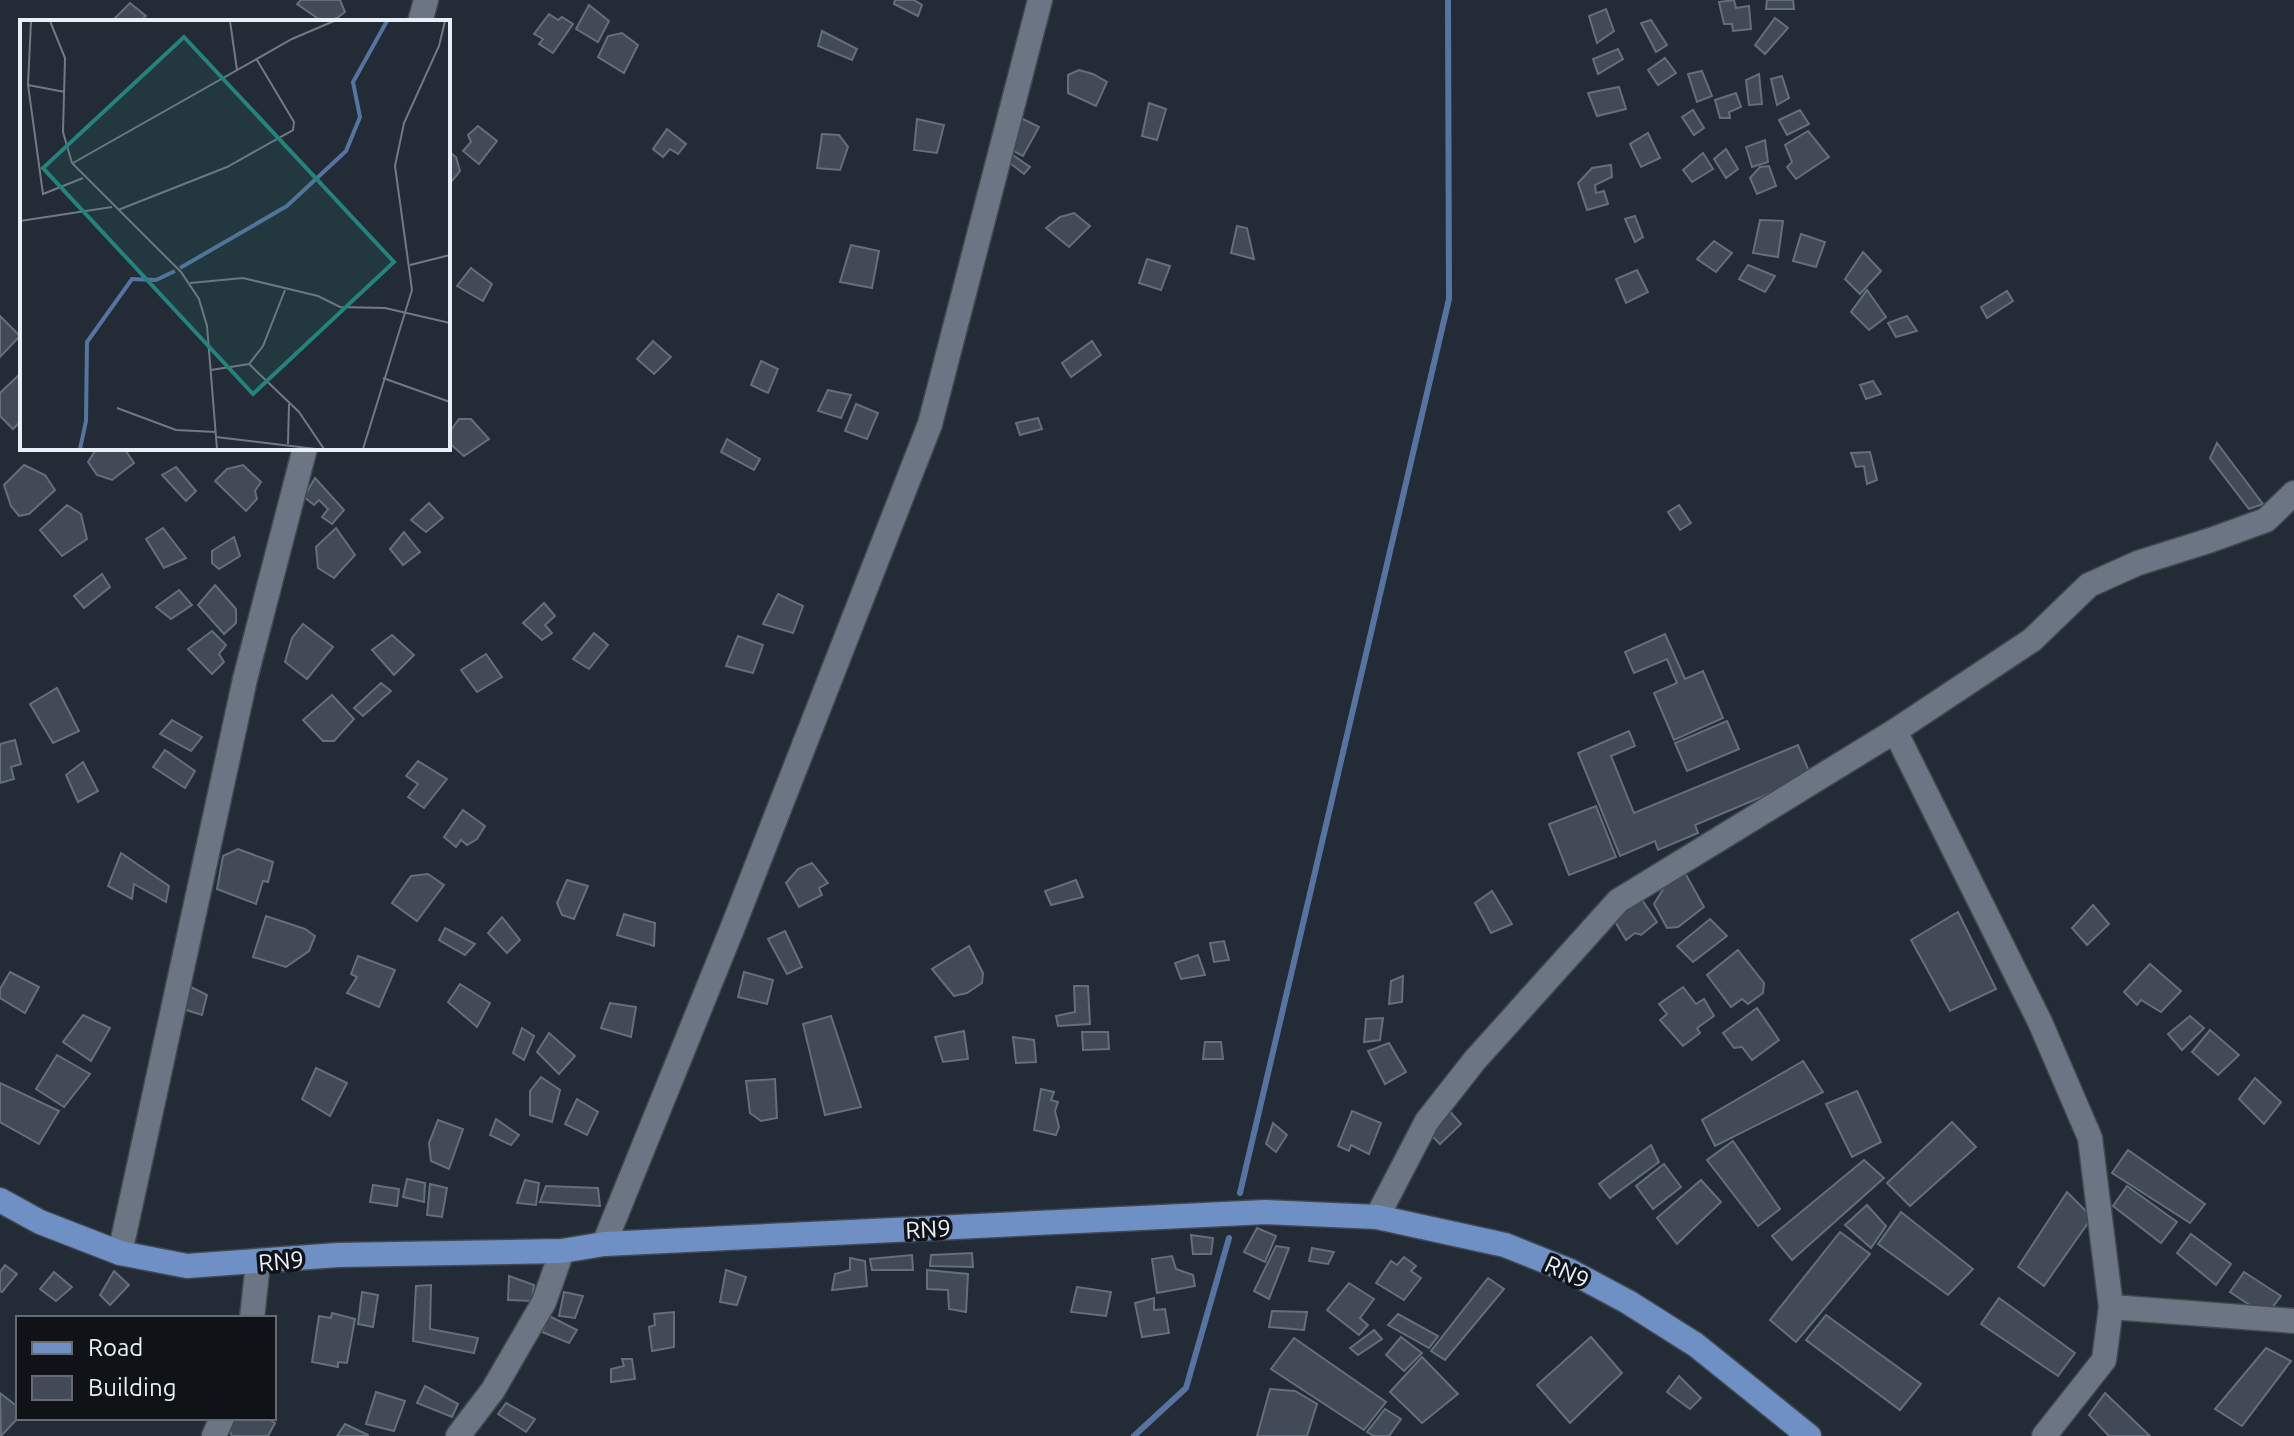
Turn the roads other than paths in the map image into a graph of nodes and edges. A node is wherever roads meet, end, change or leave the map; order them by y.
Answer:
1 (426, 0) edge
2 (1040, 0) edge
3 (421, 20) edge
4 (304, 450) edge
5 (2294, 493) edge
6 (1895, 731) junction
7 (0, 1200) edge
8 (1377, 1217) junction
9 (604, 1244) junction
10 (562, 1251) junction
11 (120, 1253) junction
12 (258, 1263) junction
13 (2111, 1307) junction
14 (252, 1316) edge
15 (2294, 1321) edge
16 (458, 1436) edge
17 (1809, 1436) edge
18 (2044, 1436) edge

1 - 3 street
2 - 9 street
4 - 11 street
5 - 6 street
6 - 8 street
6 - 13 street
7 - 11 main road, RN9
8 - 9 main road, RN9
8 - 17 main road, RN9
9 - 10 main road, RN9
10 - 12 main road, RN9
10 - 16 street
11 - 12 main road, RN9
12 - 14 street
13 - 15 street
13 - 18 street

